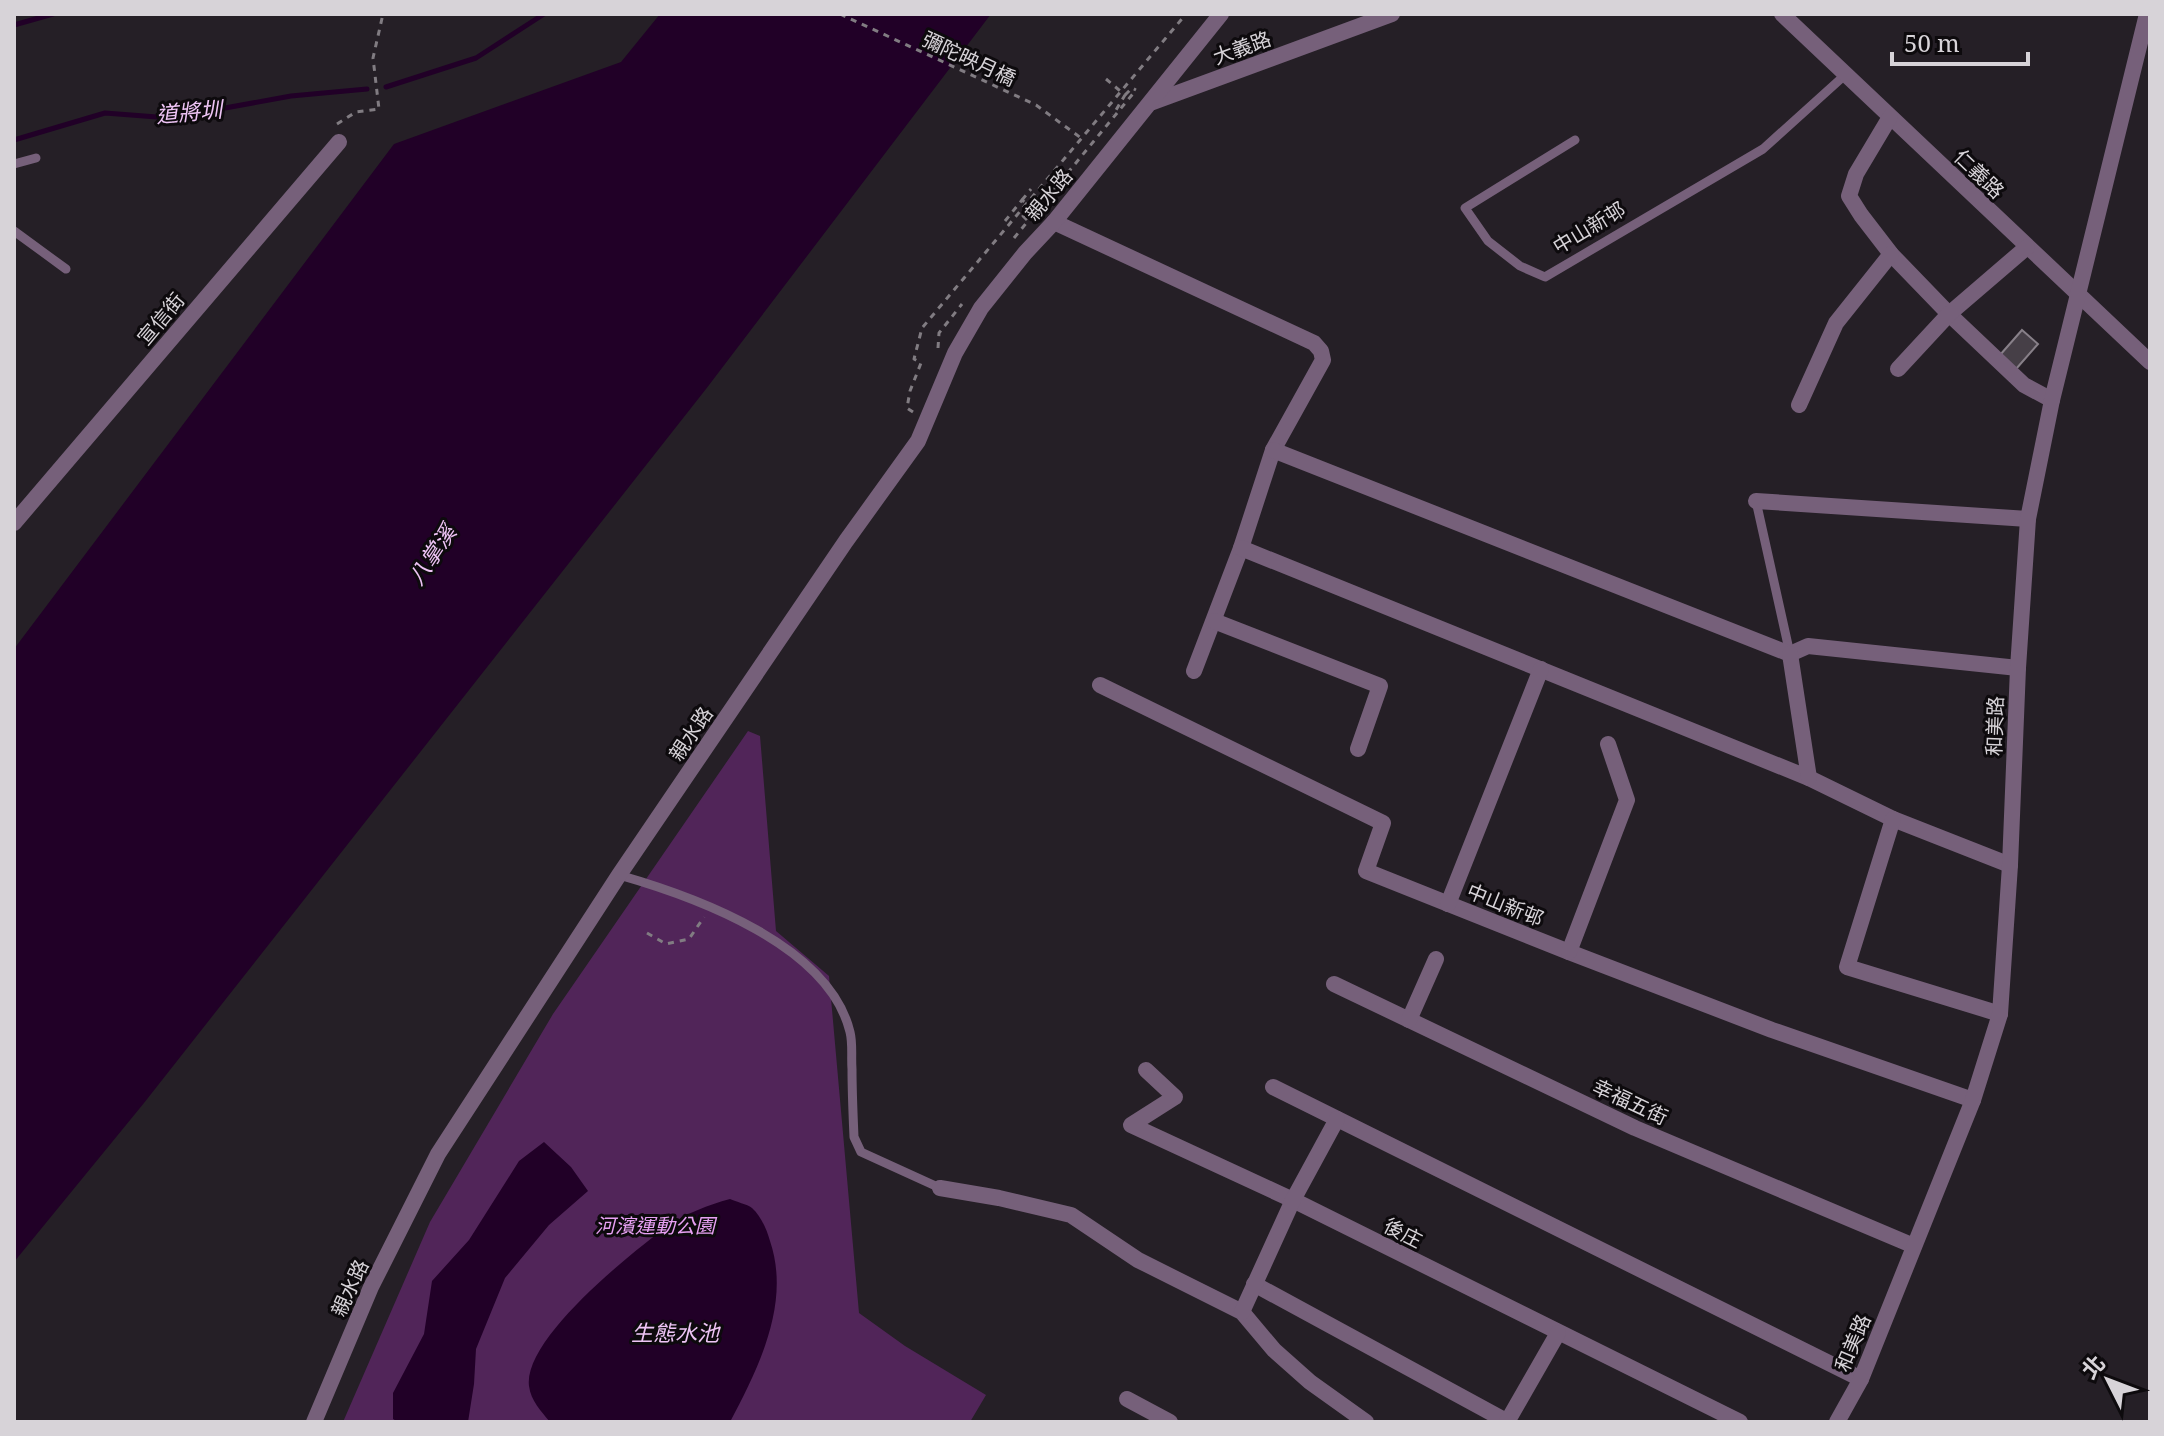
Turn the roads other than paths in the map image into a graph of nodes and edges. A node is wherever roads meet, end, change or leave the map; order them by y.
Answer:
1 (1221, 14) edge
2 (1392, 14) edge
3 (1782, 14) edge
4 (2147, 14) edge
5 (1845, 75) junction
6 (1151, 102) junction
7 (1890, 117) junction
8 (1575, 140) dead end
9 (339, 142) road end
10 (36, 158) dead end
11 (14, 164) edge
12 (1054, 222) junction
13 (14, 231) edge
14 (2027, 247) junction
15 (1891, 254) junction
16 (66, 269) dead end
17 (2079, 295) junction
18 (1949, 314) junction
19 (2150, 362) edge
20 (1898, 369) dead end
21 (2052, 400) junction
22 (1799, 405) dead end
23 (1273, 450) junction
24 (1756, 501) joint
25 (2028, 519) junction
26 (14, 523) edge
27 (1241, 548) junction
28 (1214, 621) junction
29 (1790, 654) junction
30 (2018, 668) junction
31 (1541, 669) junction
32 (1194, 671) dead end
33 (1100, 685) dead end
34 (1608, 744) dead end
35 (1358, 749) dead end
36 (1809, 778) junction
37 (1893, 819) junction
38 (2010, 865) junction
39 (619, 875) junction
40 (1448, 904) junction
41 (1569, 952) junction
42 (1436, 959) dead end
43 (1334, 984) dead end
44 (2000, 1014) junction
45 (1409, 1020) junction
46 (1146, 1070) dead end
47 (1273, 1087) dead end
48 (1973, 1100) junction
49 (1337, 1119) junction
50 (940, 1188) joint
51 (1293, 1200) junction
52 (1914, 1246) junction
53 (1254, 1284) junction
54 (1242, 1312) junction
55 (1558, 1333) junction
56 (1861, 1379) junction
57 (1127, 1399) dead end
58 (314, 1422) edge
59 (1170, 1422) edge
60 (1366, 1422) edge
61 (1507, 1422) edge
62 (1740, 1422) edge
63 (1837, 1422) edge

1 - 6 street, 親水路
2 - 6 street, 大義路
3 - 5 street, 仁義路
4 - 17 street, 和美路
5 - 7 street, 仁義路
5 - 8 lane, 中山新邨
6 - 12 street, 親水路
7 - 14 street, 仁義路
7 - 15 street
9 - 26 street, 宣信街
10 - 11 lane
12 - 23 street
12 - 39 street, 親水路
13 - 16 lane
14 - 17 street, 仁義路
14 - 18 street
15 - 18 street
15 - 22 street
17 - 19 street, 仁義路
17 - 21 street, 和美路
18 - 20 street
18 - 21 street
21 - 25 street, 和美路
23 - 27 street
23 - 29 street
24 - 25 street
24 - 29 lane
25 - 30 street, 和美路
27 - 28 street
27 - 31 street
28 - 32 street
28 - 35 street
29 - 30 street
29 - 36 street
30 - 38 street, 和美路
31 - 36 street
31 - 40 street
33 - 40 street, 中山新邨
34 - 41 street
36 - 37 street
37 - 38 street
37 - 44 street
38 - 44 street, 和美路
39 - 50 lane
39 - 58 street, 親水路
40 - 41 street, 中山新邨
41 - 48 street, 中山新邨
42 - 45 street
43 - 45 street, 幸福五街
44 - 48 street, 和美路
45 - 52 street, 幸福五街
46 - 51 street, 後庄
47 - 49 street
48 - 52 street, 和美路
49 - 51 street
49 - 56 street
50 - 54 street
51 - 53 street
51 - 55 street, 後庄
52 - 56 street, 和美路
53 - 54 street
53 - 61 street
54 - 60 street
55 - 61 street
55 - 62 street, 後庄
56 - 63 street, 和美路
57 - 59 street

